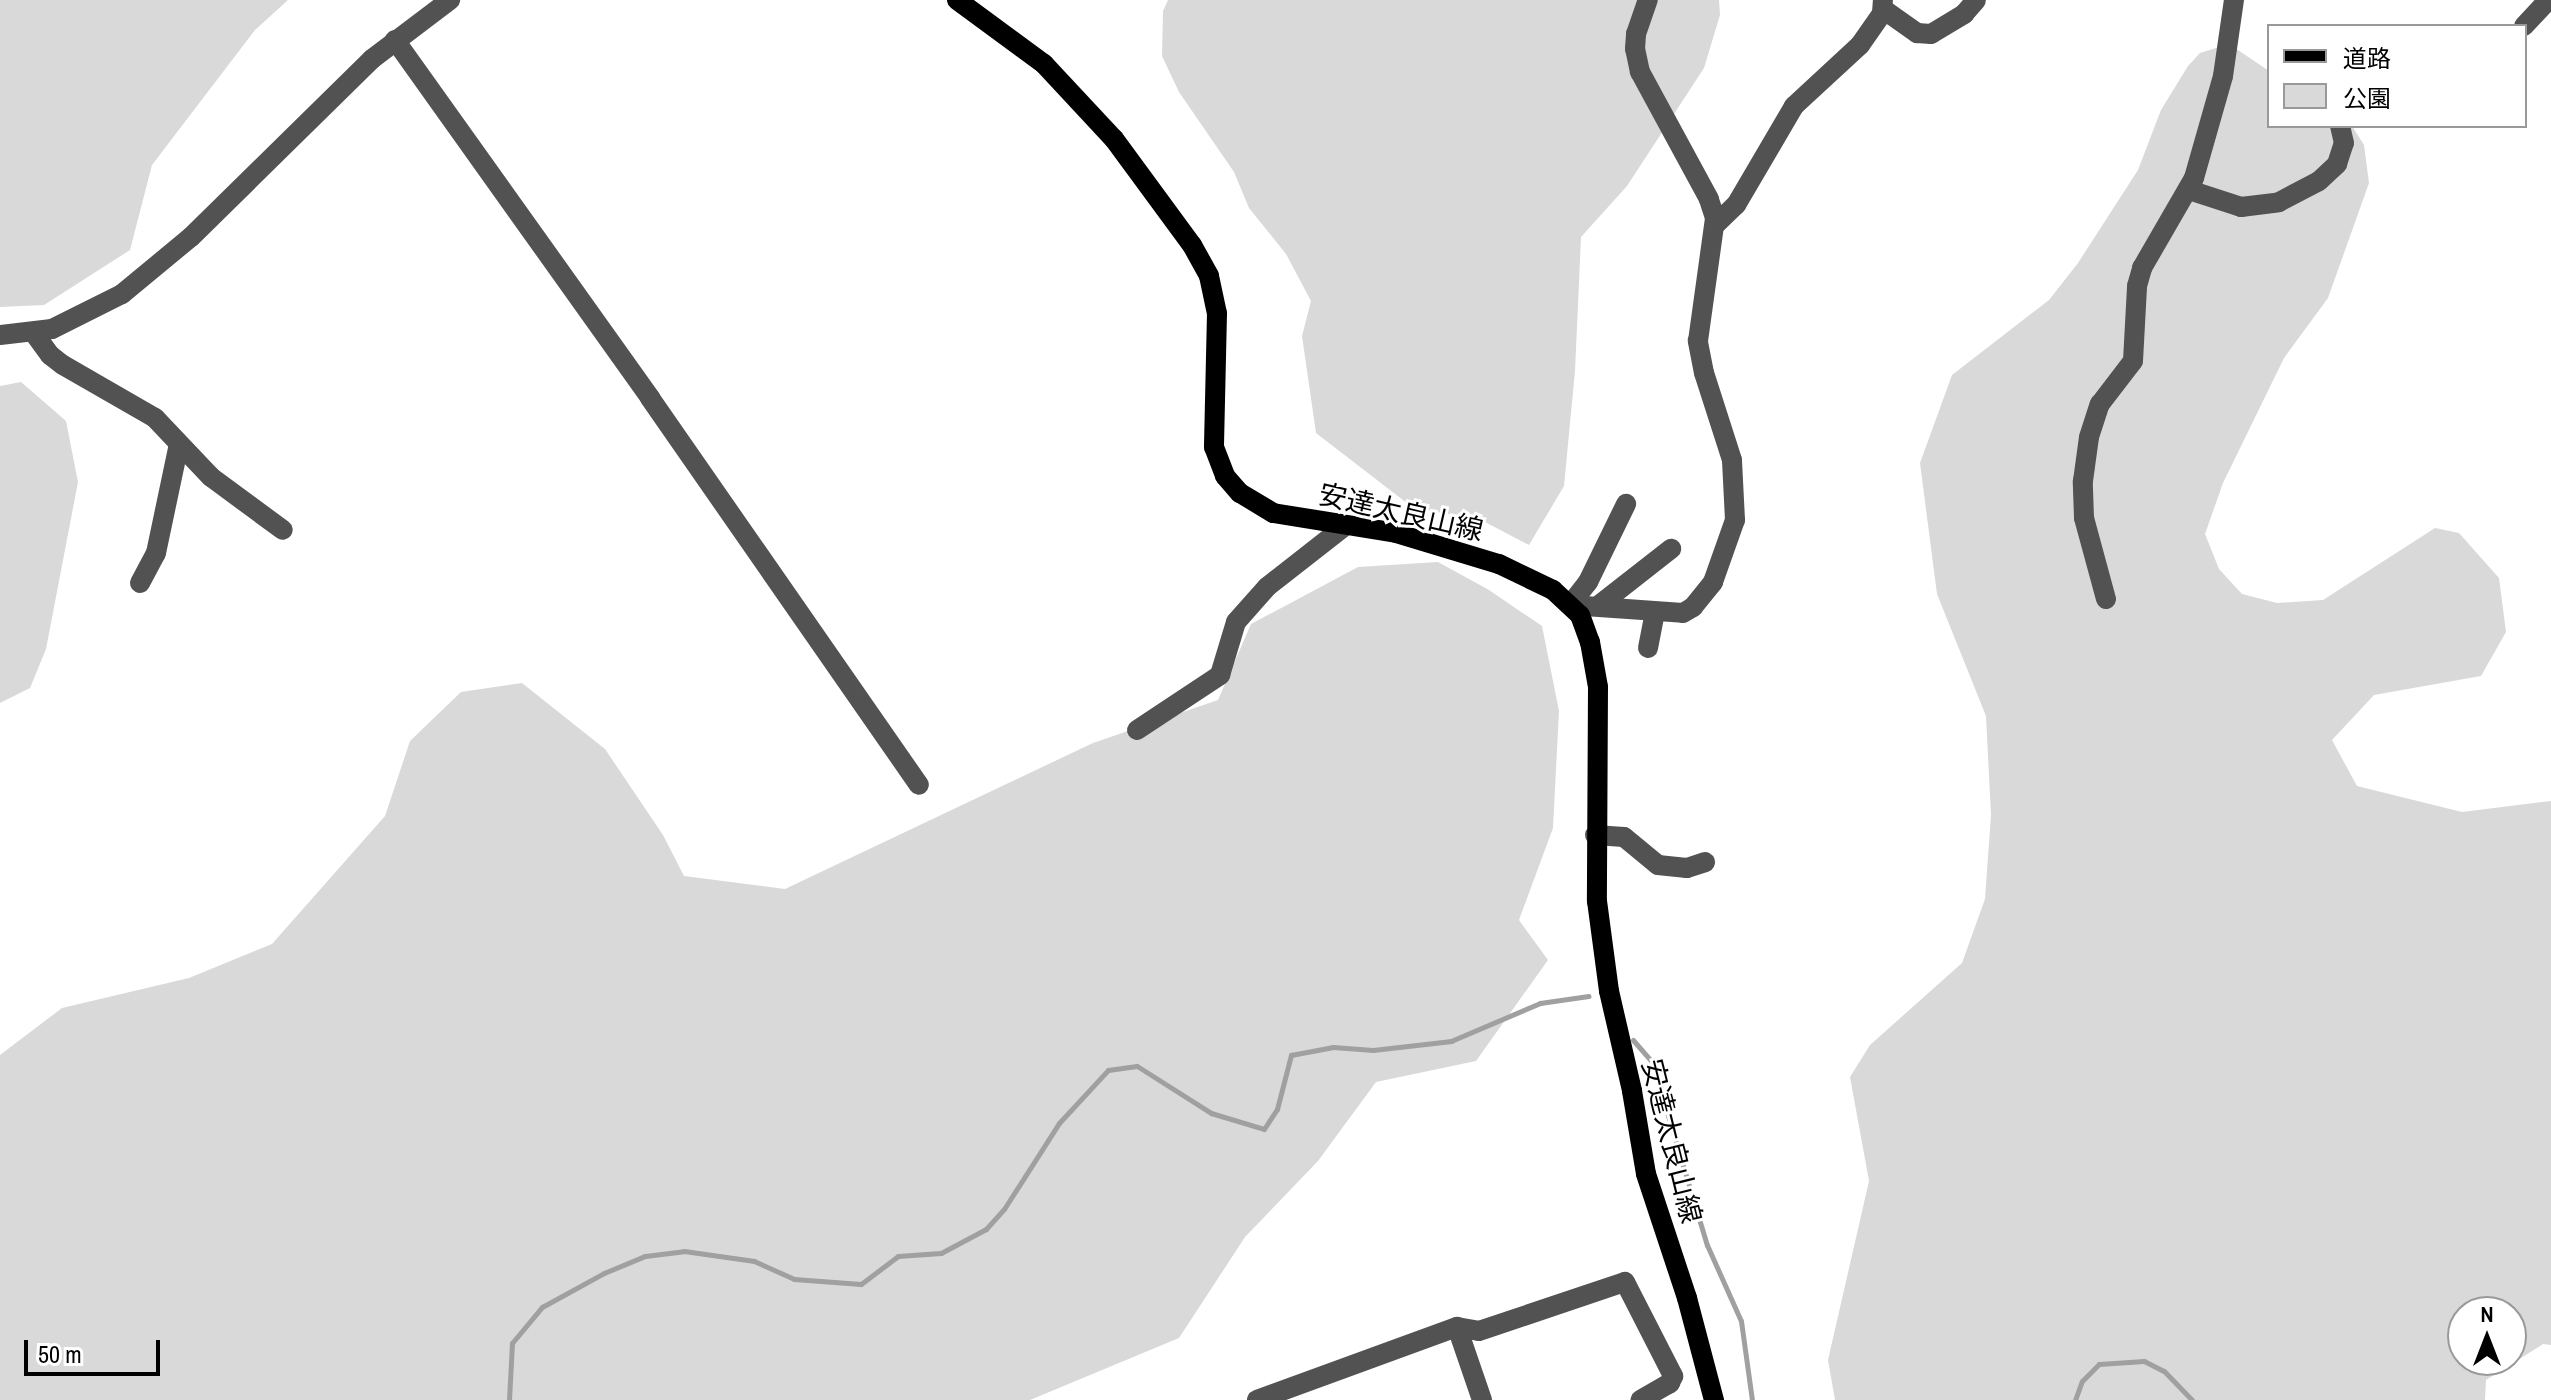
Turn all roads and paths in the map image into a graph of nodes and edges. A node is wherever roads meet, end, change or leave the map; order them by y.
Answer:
1 (450, 0) edge
2 (957, 0) edge
3 (1648, 0) edge
4 (1976, 0) edge
5 (2234, 0) edge
6 (2548, 0) edge
7 (1883, 4) edge
8 (2526, 24) edge
9 (395, 40) junction
10 (2340, 128) edge
11 (2189, 190) junction
12 (1716, 224) junction
13 (34, 333) junction
14 (0, 335) edge
15 (179, 444) junction
16 (1626, 504) dead end
17 (1346, 525) junction
18 (283, 530) dead end
19 (1671, 549) dead end
20 (140, 583) dead end
21 (2106, 599) dead end
22 (1570, 605) junction
23 (1598, 606) junction
24 (1655, 613) junction
25 (1648, 648) dead end
26 (1137, 730) dead end
27 (919, 785) dead end
28 (1595, 835) junction
29 (1705, 862) dead end
30 (1457, 1327) junction
31 (1257, 1400) edge
32 (1482, 1400) edge
33 (1640, 1400) edge
34 (1714, 1400) edge

1 - 9 street
2 - 17 main road, 安達太良山線
3 - 12 street
4 - 7 street
5 - 11 street
6 - 8 street
7 - 12 street
9 - 13 street
9 - 27 street
10 - 11 street
11 - 21 street
12 - 24 street
13 - 14 street
13 - 15 street
15 - 18 street
15 - 20 street
16 - 22 street
17 - 22 main road, 安達太良山線
17 - 26 street
19 - 23 street
22 - 23 street
22 - 28 main road, 安達太良山線
23 - 24 street
24 - 25 street
28 - 29 street
28 - 34 main road, 安達太良山線
30 - 31 street
30 - 32 street
30 - 33 street

